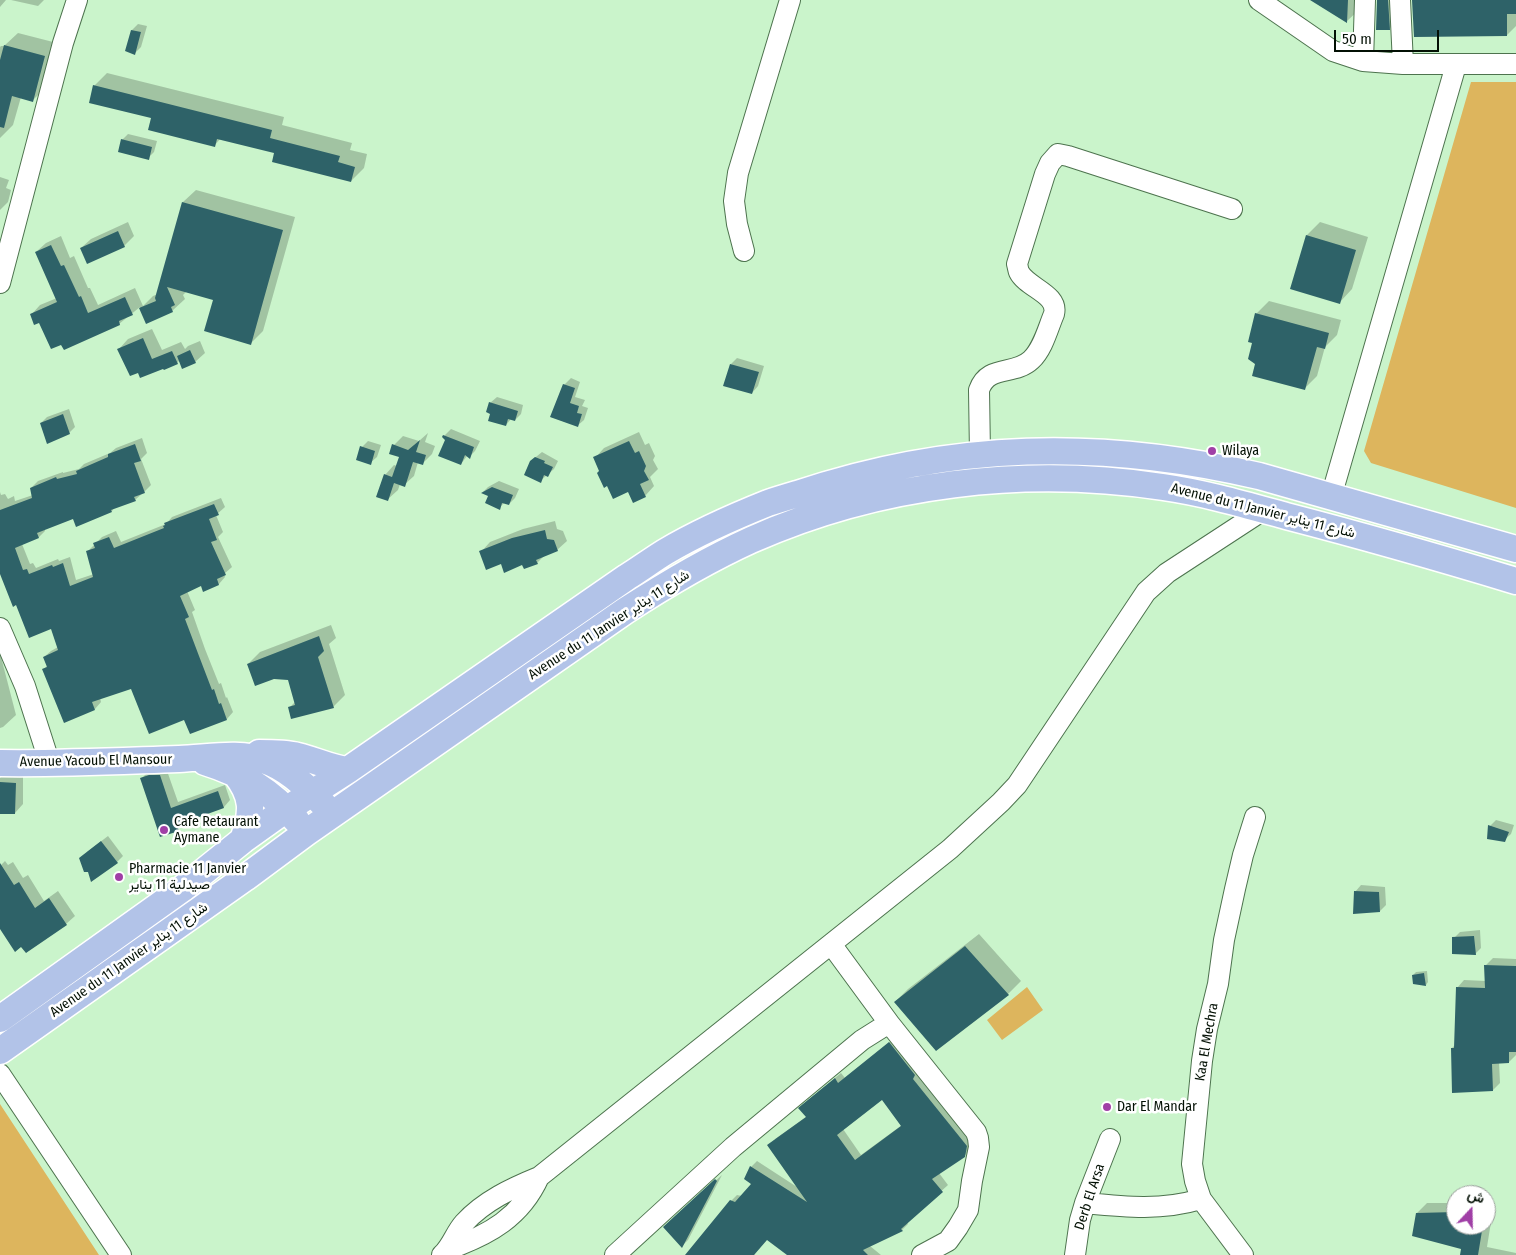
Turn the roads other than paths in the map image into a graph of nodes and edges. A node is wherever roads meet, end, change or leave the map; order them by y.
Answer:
1 (76, 0) edge
2 (790, 0) edge
3 (1259, 0) edge
4 (1366, 0) edge
5 (1400, 0) edge
6 (1363, 62) junction
7 (1403, 64) junction
8 (1456, 64) junction
9 (1516, 64) edge
10 (1232, 209) dead end
11 (744, 251) dead end
12 (0, 283) edge
13 (980, 454) junction
14 (1331, 496) junction
15 (1265, 509) junction
16 (1516, 549) edge
17 (1516, 581) edge
18 (0, 628) edge
19 (0, 763) edge
20 (50, 764) junction
21 (237, 764) junction
22 (348, 770) junction
23 (312, 793) junction
24 (287, 809) junction
25 (332, 814) junction
26 (1255, 817) dead end
27 (306, 832) junction
28 (243, 840) junction
29 (831, 944) junction
30 (0, 1019) edge
31 (889, 1023) junction
32 (0, 1051) edge
33 (0, 1074) edge
34 (1110, 1139) dead end
35 (1201, 1198) junction
36 (1085, 1204) junction
37 (446, 1252) edge
38 (121, 1255) edge
39 (615, 1255) edge
40 (922, 1255) edge
41 (1075, 1255) edge
42 (1242, 1255) edge

1 - 12 street
2 - 11 street
3 - 6 street
4 - 6 street
5 - 7 street
6 - 7 street
7 - 8 street
8 - 9 street
8 - 14 street
10 - 13 street
13 - 14 main road, Avenue du 11 Janvier شارع 11 يناير
13 - 22 main road, Avenue du 11 Janvier شارع 11 يناير
14 - 16 main road, Avenue du 11 Janvier شارع 11 يناير
15 - 17 main road, Avenue du 11 Janvier شارع 11 يناير
15 - 25 main road, Avenue du 11 Janvier شارع 11 يناير
15 - 29 street
18 - 20 street
19 - 20 main road, Avenue Yacoub El Mansour
20 - 21 main road, Avenue Yacoub El Mansour
21 - 22 main road
21 - 23 main road, Avenue Yacoub El Mansour
21 - 24 main road, Avenue Yacoub El Mansour
21 - 28 main road
22 - 23 main road, Avenue du 11 Janvier شارع 11 يناير
23 - 24 main road, Avenue du 11 Janvier شارع 11 يناير
23 - 25 main road, Avenue Yacoub El Mansour
24 - 27 main road, Avenue Yacoub El Mansour
24 - 28 main road, Avenue du 11 Janvier شارع 11 يناير
25 - 27 main road, Avenue du 11 Janvier شارع 11 يناير
26 - 35 street, Kaa El Mechra
27 - 32 main road, Avenue du 11 Janvier شارع 11 يناير
28 - 30 main road, Avenue du 11 Janvier شارع 11 يناير
29 - 31 street
29 - 37 street
31 - 39 street
31 - 40 street
33 - 38 street
34 - 36 street, Derb El Arsa
35 - 36 street
35 - 42 street, Kaa El Mechra
36 - 41 street, Derb El Arsa

